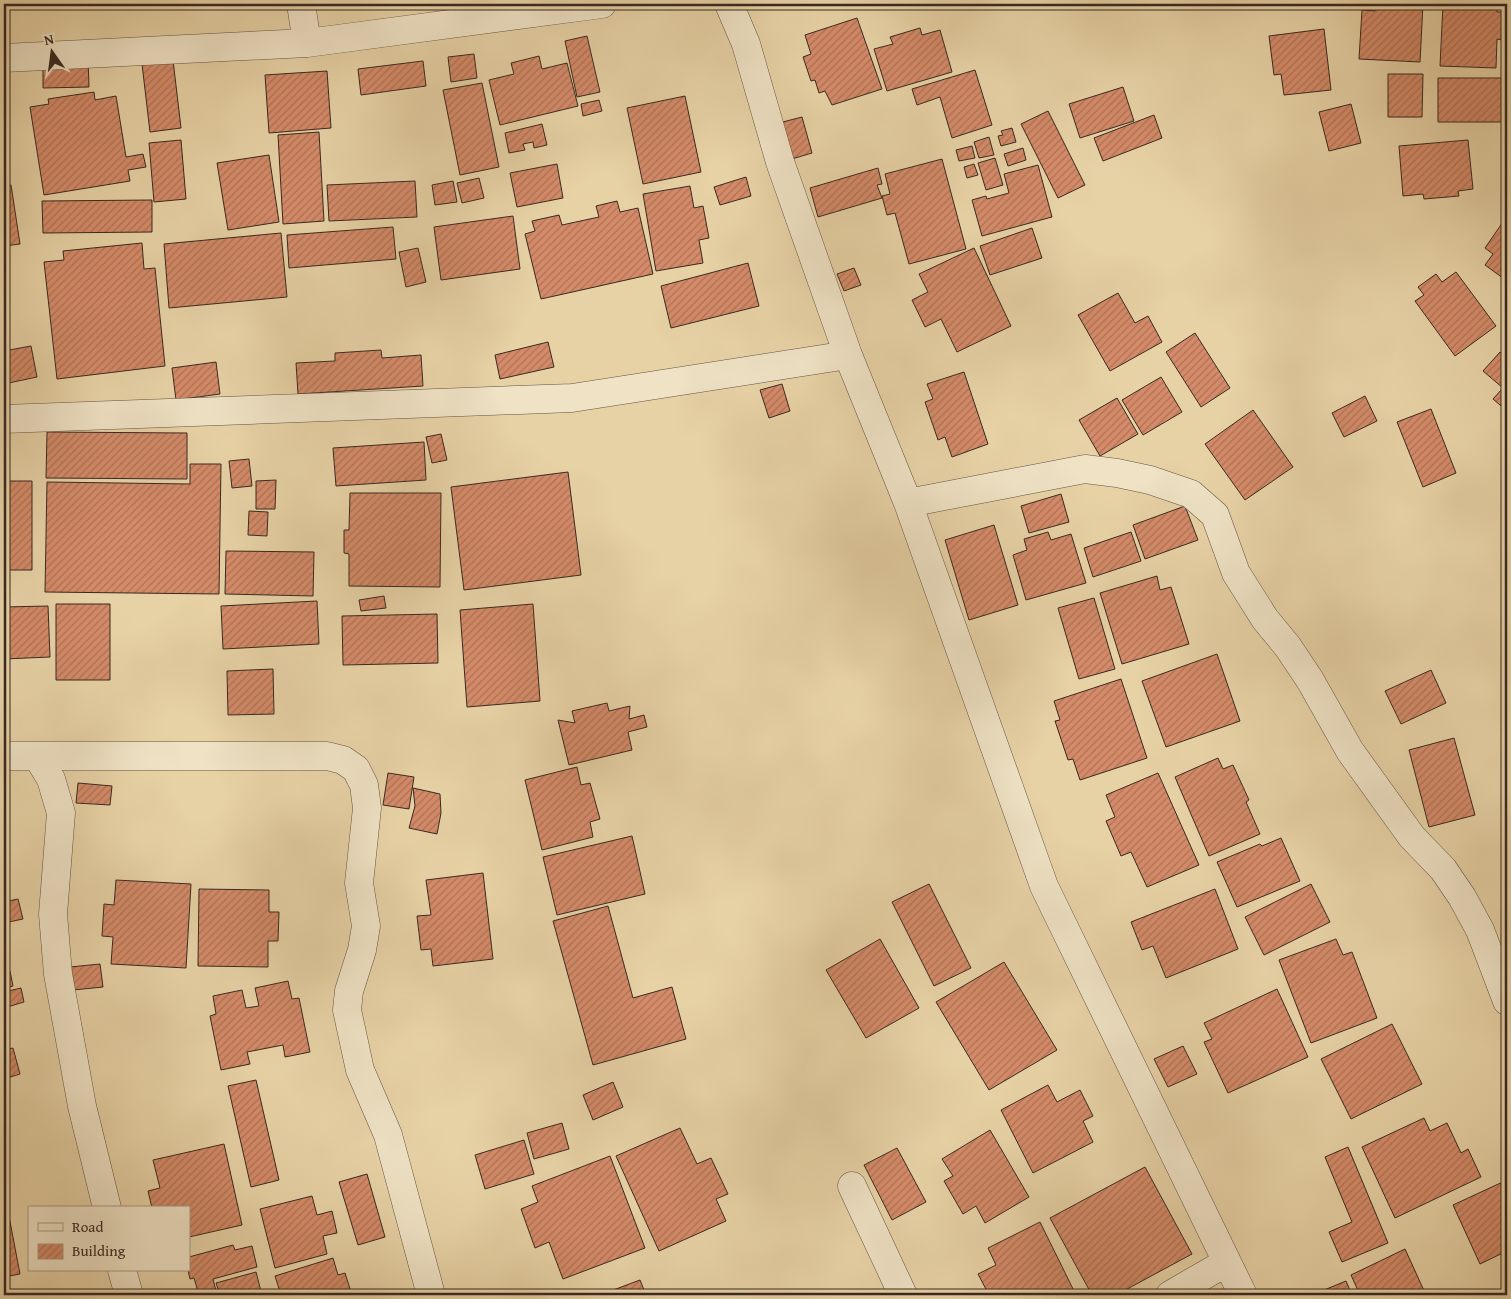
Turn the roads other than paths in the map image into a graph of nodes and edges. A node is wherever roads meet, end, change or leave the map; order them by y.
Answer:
1 (301, 4) edge
2 (602, 4) edge
3 (729, 4) edge
4 (307, 43) junction
5 (4, 58) edge
6 (848, 355) junction
7 (4, 419) edge
8 (908, 503) junction
9 (4, 756) edge
10 (37, 756) junction
11 (1507, 1001) edge
12 (852, 1186) dead end
13 (107, 1206) edge
14 (1227, 1262) junction
15 (122, 1272) edge
16 (128, 1295) edge
17 (431, 1295) edge
18 (903, 1295) edge
19 (1170, 1295) edge
20 (1243, 1295) edge

1 - 4 street
2 - 4 street
3 - 6 street
4 - 5 street
6 - 7 street
6 - 8 street
8 - 11 street
8 - 14 street
9 - 10 street
10 - 13 street
10 - 17 street
12 - 18 street
14 - 19 street
14 - 20 street
15 - 16 street

